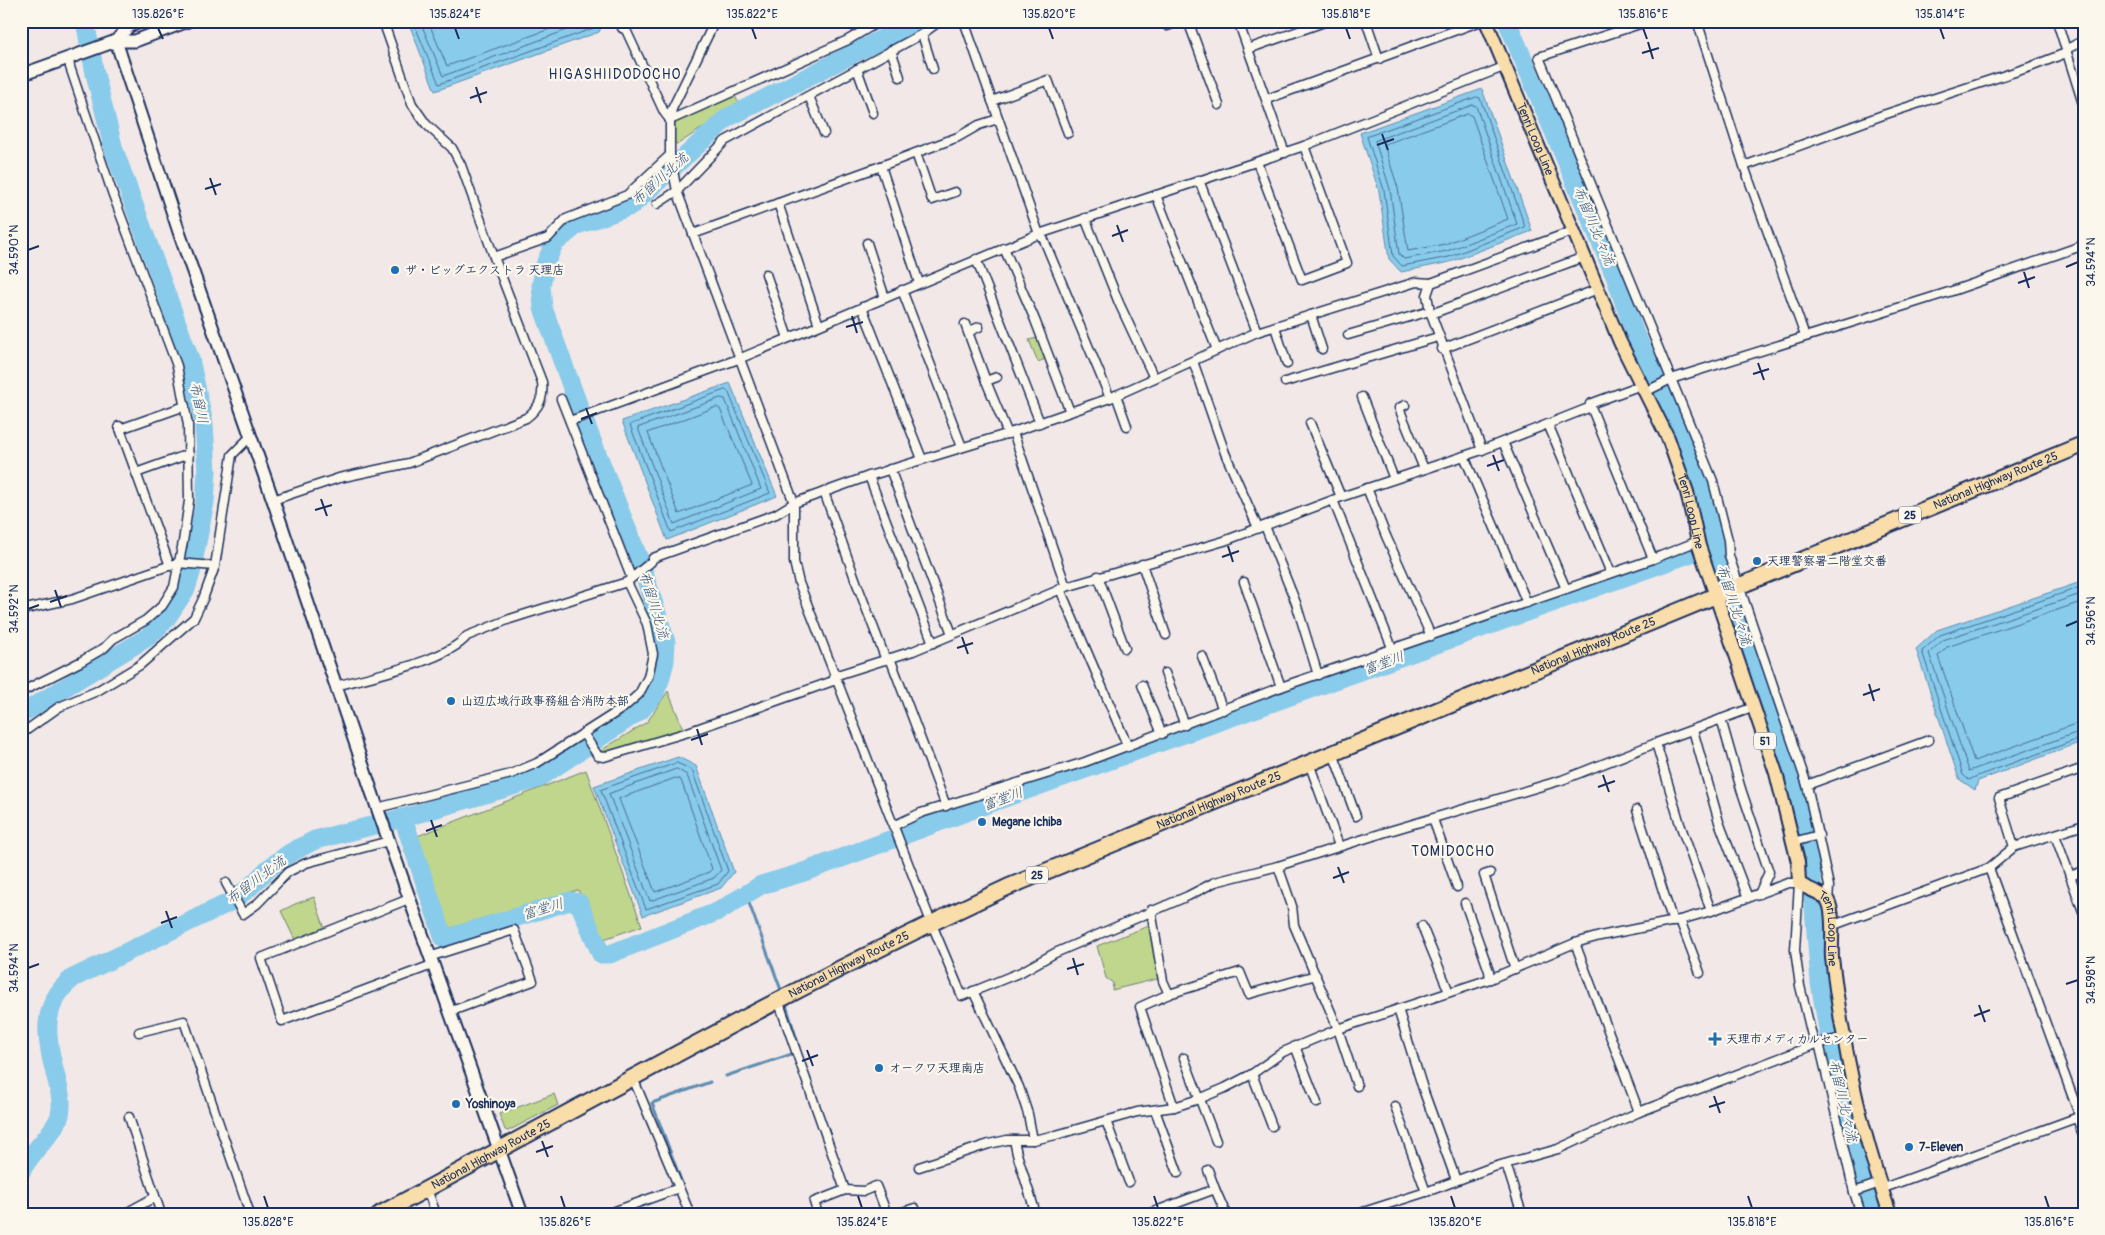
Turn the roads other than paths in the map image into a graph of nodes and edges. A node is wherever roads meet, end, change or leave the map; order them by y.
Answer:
1 (143, 21) edge
2 (188, 21) edge
3 (382, 21) edge
4 (620, 21) edge
5 (715, 21) edge
6 (880, 21) edge
7 (940, 21) edge
8 (964, 21) edge
9 (1165, 21) edge
10 (1180, 21) edge
11 (1188, 21) edge
12 (1238, 21) edge
13 (1327, 21) edge
14 (1366, 21) edge
15 (1481, 21) edge
16 (1486, 21) edge
17 (1649, 21) edge
18 (1697, 21) edge
19 (2057, 21) edge
20 (922, 34) junction
21 (2084, 40) edge
22 (113, 42) junction
23 (1248, 49) junction
24 (891, 50) junction
25 (2066, 51) junction
26 (73, 57) junction
27 (1379, 59) junction
28 (1506, 66) junction
29 (933, 68) dead end
30 (857, 69) junction
31 (21, 75) edge
32 (900, 77) dead end
33 (809, 96) junction
34 (1267, 99) junction
35 (992, 101) junction
36 (1219, 105) dead end
37 (2084, 107) edge
38 (873, 113) dead end
39 (998, 119) junction
40 (670, 120) junction
41 (824, 133) dead end
42 (1068, 134) dead end
43 (1304, 146) junction
44 (916, 153) junction
45 (1285, 153) junction
46 (671, 157) junction
47 (1257, 162) junction
48 (881, 166) junction
49 (1744, 166) junction
50 (1199, 180) junction
51 (677, 191) junction
52 (955, 192) dead end
53 (1156, 194) junction
54 (657, 204) dead end
55 (778, 204) junction
56 (1085, 218) junction
57 (1573, 231) junction
58 (693, 234) junction
59 (1039, 234) junction
60 (867, 244) dead end
61 (2084, 245) edge
62 (1004, 248) junction
63 (494, 256) junction
64 (1584, 257) junction
65 (976, 260) junction
66 (766, 274) dead end
67 (919, 283) junction
68 (1431, 283) junction
69 (1598, 289) junction
70 (902, 290) junction
71 (885, 298) junction
72 (862, 307) junction
73 (1430, 313) junction
74 (1312, 315) junction
75 (819, 325) junction
76 (1274, 327) junction
77 (978, 328) dead end
78 (1257, 332) junction
79 (1348, 335) dead end
80 (1805, 336) junction
81 (1438, 337) junction
82 (788, 338) junction
83 (1322, 349) dead end
84 (1442, 349) junction
85 (1217, 350) junction
86 (741, 358) junction
87 (1193, 360) junction
88 (1287, 364) dead end
89 (997, 377) dead end
90 (1154, 378) junction
91 (1670, 380) junction
92 (986, 381) junction
93 (1285, 382) dead end
94 (1645, 389) junction
95 (1113, 396) junction
96 (1362, 397) dead end
97 (561, 399) dead end
98 (1405, 405) dead end
99 (185, 406) junction
100 (1591, 408) junction
101 (1070, 412) junction
102 (570, 421) junction
103 (1040, 422) junction
104 (1310, 423) dead end
105 (1548, 424) junction
106 (1127, 426) dead end
107 (1010, 433) junction
108 (250, 437) junction
109 (1503, 442) junction
110 (2084, 444) edge
111 (962, 447) junction
112 (1482, 450) junction
113 (189, 454) junction
114 (1464, 456) junction
115 (922, 460) junction
116 (890, 469) junction
117 (1424, 469) junction
118 (136, 473) junction
119 (869, 476) junction
120 (1394, 479) junction
121 (1367, 488) junction
122 (824, 492) junction
123 (1341, 497) junction
124 (273, 500) junction
125 (1333, 500) junction
126 (794, 504) junction
127 (1261, 527) junction
128 (1700, 548) junction
129 (1652, 559) junction
130 (176, 564) junction
131 (1142, 564) junction
132 (212, 566) junction
133 (1611, 573) junction
134 (1098, 576) junction
135 (630, 578) junction
136 (1244, 582) dead end
137 (1738, 586) junction
138 (1063, 588) junction
139 (1566, 589) junction
140 (1718, 595) junction
141 (1527, 603) junction
142 (21, 610) edge
143 (952, 634) junction
144 (1166, 635) dead end
145 (1431, 636) junction
146 (933, 643) junction
147 (1126, 648) dead end
148 (1393, 650) junction
149 (1202, 656) dead end
150 (888, 659) junction
151 (1165, 673) dead end
152 (1318, 675) junction
153 (835, 678) junction
154 (336, 686) junction
155 (1142, 686) dead end
156 (1281, 688) junction
157 (21, 692) edge
158 (1754, 708) junction
159 (1223, 710) junction
160 (1721, 719) junction
161 (1186, 725) junction
162 (1693, 730) junction
163 (21, 734) edge
164 (583, 734) junction
165 (1162, 734) junction
166 (1929, 740) dead end
167 (1656, 742) junction
168 (1128, 747) junction
169 (1334, 753) junction
170 (1309, 763) junction
171 (2084, 768) edge
172 (1807, 785) junction
173 (946, 806) junction
174 (1637, 810) dead end
175 (378, 811) junction
176 (1356, 816) dead end
177 (1433, 818) junction
178 (2084, 825) edge
179 (896, 833) junction
180 (1820, 835) junction
181 (2056, 835) junction
182 (388, 839) junction
183 (1793, 842) junction
184 (1339, 846) junction
185 (2014, 847) junction
186 (1278, 866) junction
187 (1989, 868) junction
188 (2084, 871) edge
189 (1490, 873) dead end
190 (2070, 876) junction
191 (1802, 885) junction
192 (227, 886) dead end
193 (1457, 886) dead end
194 (1759, 894) junction
195 (1748, 898) junction
196 (1826, 899) junction
197 (409, 900) junction
198 (1465, 903) dead end
199 (1151, 910) junction
200 (1711, 911) junction
201 (2084, 914) edge
202 (1676, 921) junction
203 (931, 922) junction
204 (1422, 926) dead end
205 (1831, 926) junction
206 (1575, 943) junction
207 (431, 961) junction
208 (1515, 969) junction
209 (1700, 973) dead end
210 (1316, 975) junction
211 (1490, 979) junction
212 (973, 991) junction
213 (1449, 992) junction
214 (1169, 994) junction
215 (778, 1000) junction
216 (1398, 1009) junction
217 (449, 1012) junction
218 (1338, 1029) junction
219 (139, 1032) dead end
220 (1844, 1038) junction
221 (1817, 1044) junction
222 (1296, 1046) junction
223 (1184, 1058) dead end
224 (1252, 1074) junction
225 (632, 1078) junction
226 (1357, 1086) dead end
227 (1199, 1099) junction
228 (1317, 1103) dead end
229 (1395, 1106) dead end
230 (1174, 1107) junction
231 (1155, 1110) junction
232 (1639, 1112) junction
233 (129, 1117) dead end
234 (2080, 1117) edge
235 (1106, 1121) junction
236 (1272, 1126) dead end
237 (2084, 1138) edge
238 (1014, 1140) junction
239 (1033, 1140) junction
240 (1216, 1142) dead end
241 (499, 1150) junction
242 (1506, 1164) junction
243 (919, 1167) dead end
244 (1208, 1170) dead end
245 (1178, 1172) dead end
246 (1456, 1180) junction
247 (1129, 1182) dead end
248 (1881, 1186) junction
249 (679, 1188) junction
250 (427, 1189) junction
251 (1215, 1189) junction
252 (845, 1190) junction
253 (1426, 1192) junction
254 (1854, 1192) junction
255 (155, 1197) junction
256 (124, 1214) edge
257 (161, 1214) edge
258 (250, 1214) edge
259 (380, 1214) edge
260 (436, 1214) edge
261 (522, 1214) edge
262 (606, 1214) edge
263 (690, 1214) edge
264 (818, 1214) edge
265 (886, 1214) edge
266 (896, 1214) edge
267 (917, 1214) edge
268 (1036, 1214) edge
269 (1148, 1214) edge
270 (1226, 1214) edge
271 (1357, 1214) edge
272 (1522, 1214) edge
273 (1861, 1214) edge
274 (1890, 1214) edge

1 - 22 street
2 - 22 street
3 - 63 street
4 - 40 street
5 - 40 street
6 - 40 street
7 - 20 street
8 - 35 street
9 - 10 street
11 - 36 street
12 - 23 street
13 - 23 street
14 - 27 street
15 - 27 street
16 - 28 main road, Tenri Loop Line / 51
17 - 91 street
18 - 49 street
19 - 25 street
20 - 24 street
20 - 29 street
21 - 25 street
22 - 26 street
22 - 108 street
23 - 34 street
24 - 30 street
24 - 32 street
25 - 37 street
25 - 49 street
26 - 31 street
26 - 99 street
27 - 34 street
28 - 43 street
28 - 57 main road, Tenri Loop Line / 51
30 - 33 street
30 - 38 street
33 - 41 street
33 - 51 street
34 - 45 street
35 - 39 street
35 - 42 street
39 - 44 street
39 - 59 street
40 - 46 street
43 - 45 street
43 - 47 street
44 - 48 street
44 - 52 street
45 - 47 street
46 - 51 street
46 - 63 street
47 - 50 street
48 - 55 street
48 - 67 street
49 - 80 street
50 - 53 street
50 - 78 street
51 - 54 street
51 - 58 street
53 - 56 street
53 - 85 street
55 - 58 street
55 - 75 street
56 - 59 street
56 - 90 street
57 - 64 main road, Tenri Loop Line / 51
57 - 68 street
58 - 86 street
59 - 62 street
59 - 95 street
60 - 71 street
61 - 80 street
62 - 65 street
62 - 101 street
63 - 124 street
64 - 69 main road, Tenri Loop Line / 51
64 - 73 street
65 - 67 street
65 - 103 street
66 - 82 street
67 - 70 street
68 - 73 street
68 - 74 street
69 - 84 street
69 - 94 main road, Tenri Loop Line / 51
70 - 71 street
70 - 111 street
71 - 72 street
72 - 75 street
72 - 115 street
73 - 79 street
73 - 81 street
74 - 76 street
74 - 83 street
75 - 82 street
76 - 78 street
76 - 88 street
77 - 92 street
78 - 85 street
80 - 91 street
81 - 84 street
81 - 93 street
82 - 86 street
84 - 112 street
85 - 87 street
86 - 102 street
86 - 126 street
87 - 90 street
87 - 127 street
89 - 92 street
90 - 95 street
91 - 94 street
91 - 137 street
92 - 107 street
94 - 100 street
94 - 128 main road, Tenri Loop Line / 51
95 - 101 street
95 - 106 street
96 - 120 street
97 - 102 street
98 - 117 street
99 - 113 street
99 - 118 street
100 - 105 street
100 - 129 street
101 - 103 street
102 - 135 street
103 - 107 street
104 - 123 street
105 - 109 street
105 - 133 street
107 - 111 street
107 - 138 street
108 - 124 street
108 - 132 street
109 - 112 street
109 - 139 street
110 - 137 highway, National Highway Route 25 / 25
111 - 115 street
112 - 114 street
113 - 118 street
113 - 130 street
114 - 117 street
114 - 141 street
115 - 116 street
116 - 119 street
116 - 143 street
117 - 120 street
118 - 130 street
119 - 122 street
119 - 146 street
120 - 121 street
121 - 123 street
121 - 145 street
122 - 126 street
122 - 150 street
123 - 125 street
124 - 154 street
125 - 127 street
125 - 148 street
126 - 135 street
126 - 153 street
127 - 131 street
127 - 152 street
128 - 129 street
128 - 140 main road, Tenri Loop Line / 51
129 - 133 street
130 - 132 street
130 - 142 street
130 - 157 street
131 - 134 street
131 - 144 street
132 - 163 street
133 - 139 street
134 - 138 street
134 - 147 street
135 - 154 street
135 - 164 street
136 - 156 street
137 - 140 highway, National Highway Route 25 / 25
137 - 172 street
138 - 143 street
138 - 168 street
139 - 141 street
140 - 158 main road, Tenri Loop Line / 51
140 - 169 highway, National Highway Route 25 / 25
141 - 145 street
143 - 146 street
145 - 148 street
146 - 150 street
148 - 152 street
149 - 159 street
150 - 153 street
150 - 173 street
151 - 161 street
152 - 156 street
153 - 164 street
153 - 179 street
154 - 175 street
155 - 165 street
156 - 159 street
158 - 160 street
158 - 183 main road, Tenri Loop Line / 51
159 - 161 street
160 - 162 street
160 - 194 street
161 - 165 street
162 - 167 street
162 - 195 street
164 - 175 street
165 - 168 street
166 - 172 street
167 - 177 street
167 - 200 street
168 - 173 street
169 - 170 highway, National Highway Route 25 / 25
169 - 176 street
170 - 184 street
170 - 203 highway, National Highway Route 25 / 25
171 - 185 street
172 - 180 street
173 - 179 street
174 - 202 street
175 - 182 street
177 - 184 street
177 - 193 street
178 - 181 street
179 - 203 street
180 - 183 street
180 - 196 street
181 - 185 street
181 - 190 street
182 - 192 street
182 - 197 street
183 - 191 main road, Tenri Loop Line / 51
184 - 186 street
185 - 187 street
186 - 199 street
186 - 210 street
187 - 205 street
187 - 234 street
188 - 190 street
189 - 208 street
190 - 201 street
191 - 194 street
191 - 196 main road, Tenri Loop Line
191 - 221 street
194 - 195 street
195 - 200 street
196 - 205 main road, Tenri Loop Line
197 - 207 street
197 - 207 street
198 - 211 street
199 - 212 street
199 - 214 street
200 - 202 street
202 - 206 street
202 - 209 street
203 - 212 street
203 - 215 highway, National Highway Route 25 / 25
204 - 213 street
205 - 220 main road, Tenri Loop Line
206 - 208 street
206 - 232 street
207 - 217 street
207 - 217 street
208 - 211 street
210 - 214 street
210 - 218 street
211 - 213 street
212 - 239 street
213 - 216 street
214 - 230 street
215 - 225 highway, National Highway Route 25 / 25
215 - 252 street
216 - 218 street
216 - 246 street
217 - 241 street
218 - 222 street
218 - 226 street
219 - 258 street
220 - 221 street
220 - 248 main road, Tenri Loop Line
221 - 232 street
221 - 254 street
222 - 224 street
222 - 228 street
223 - 227 street
224 - 227 street
224 - 236 street
225 - 241 highway, National Highway Route 25 / 25
225 - 249 street
227 - 230 street
227 - 240 street
229 - 253 street
230 - 231 street
231 - 235 street
231 - 245 street
232 - 242 street
233 - 255 street
234 - 237 street
234 - 248 street
235 - 239 street
235 - 247 street
238 - 239 street
238 - 243 street
238 - 268 street
241 - 250 highway, National Highway Route 25 / 25
241 - 261 street
242 - 246 street
242 - 272 street
244 - 251 street
246 - 253 street
248 - 254 street
248 - 274 main road, Tenri Loop Line
249 - 262 street
249 - 263 street
250 - 259 highway, National Highway Route 25 / 25
250 - 260 street
251 - 269 street
251 - 270 street
252 - 264 street
252 - 265 street
253 - 271 street
254 - 273 street
255 - 256 street
255 - 257 street
266 - 267 street

